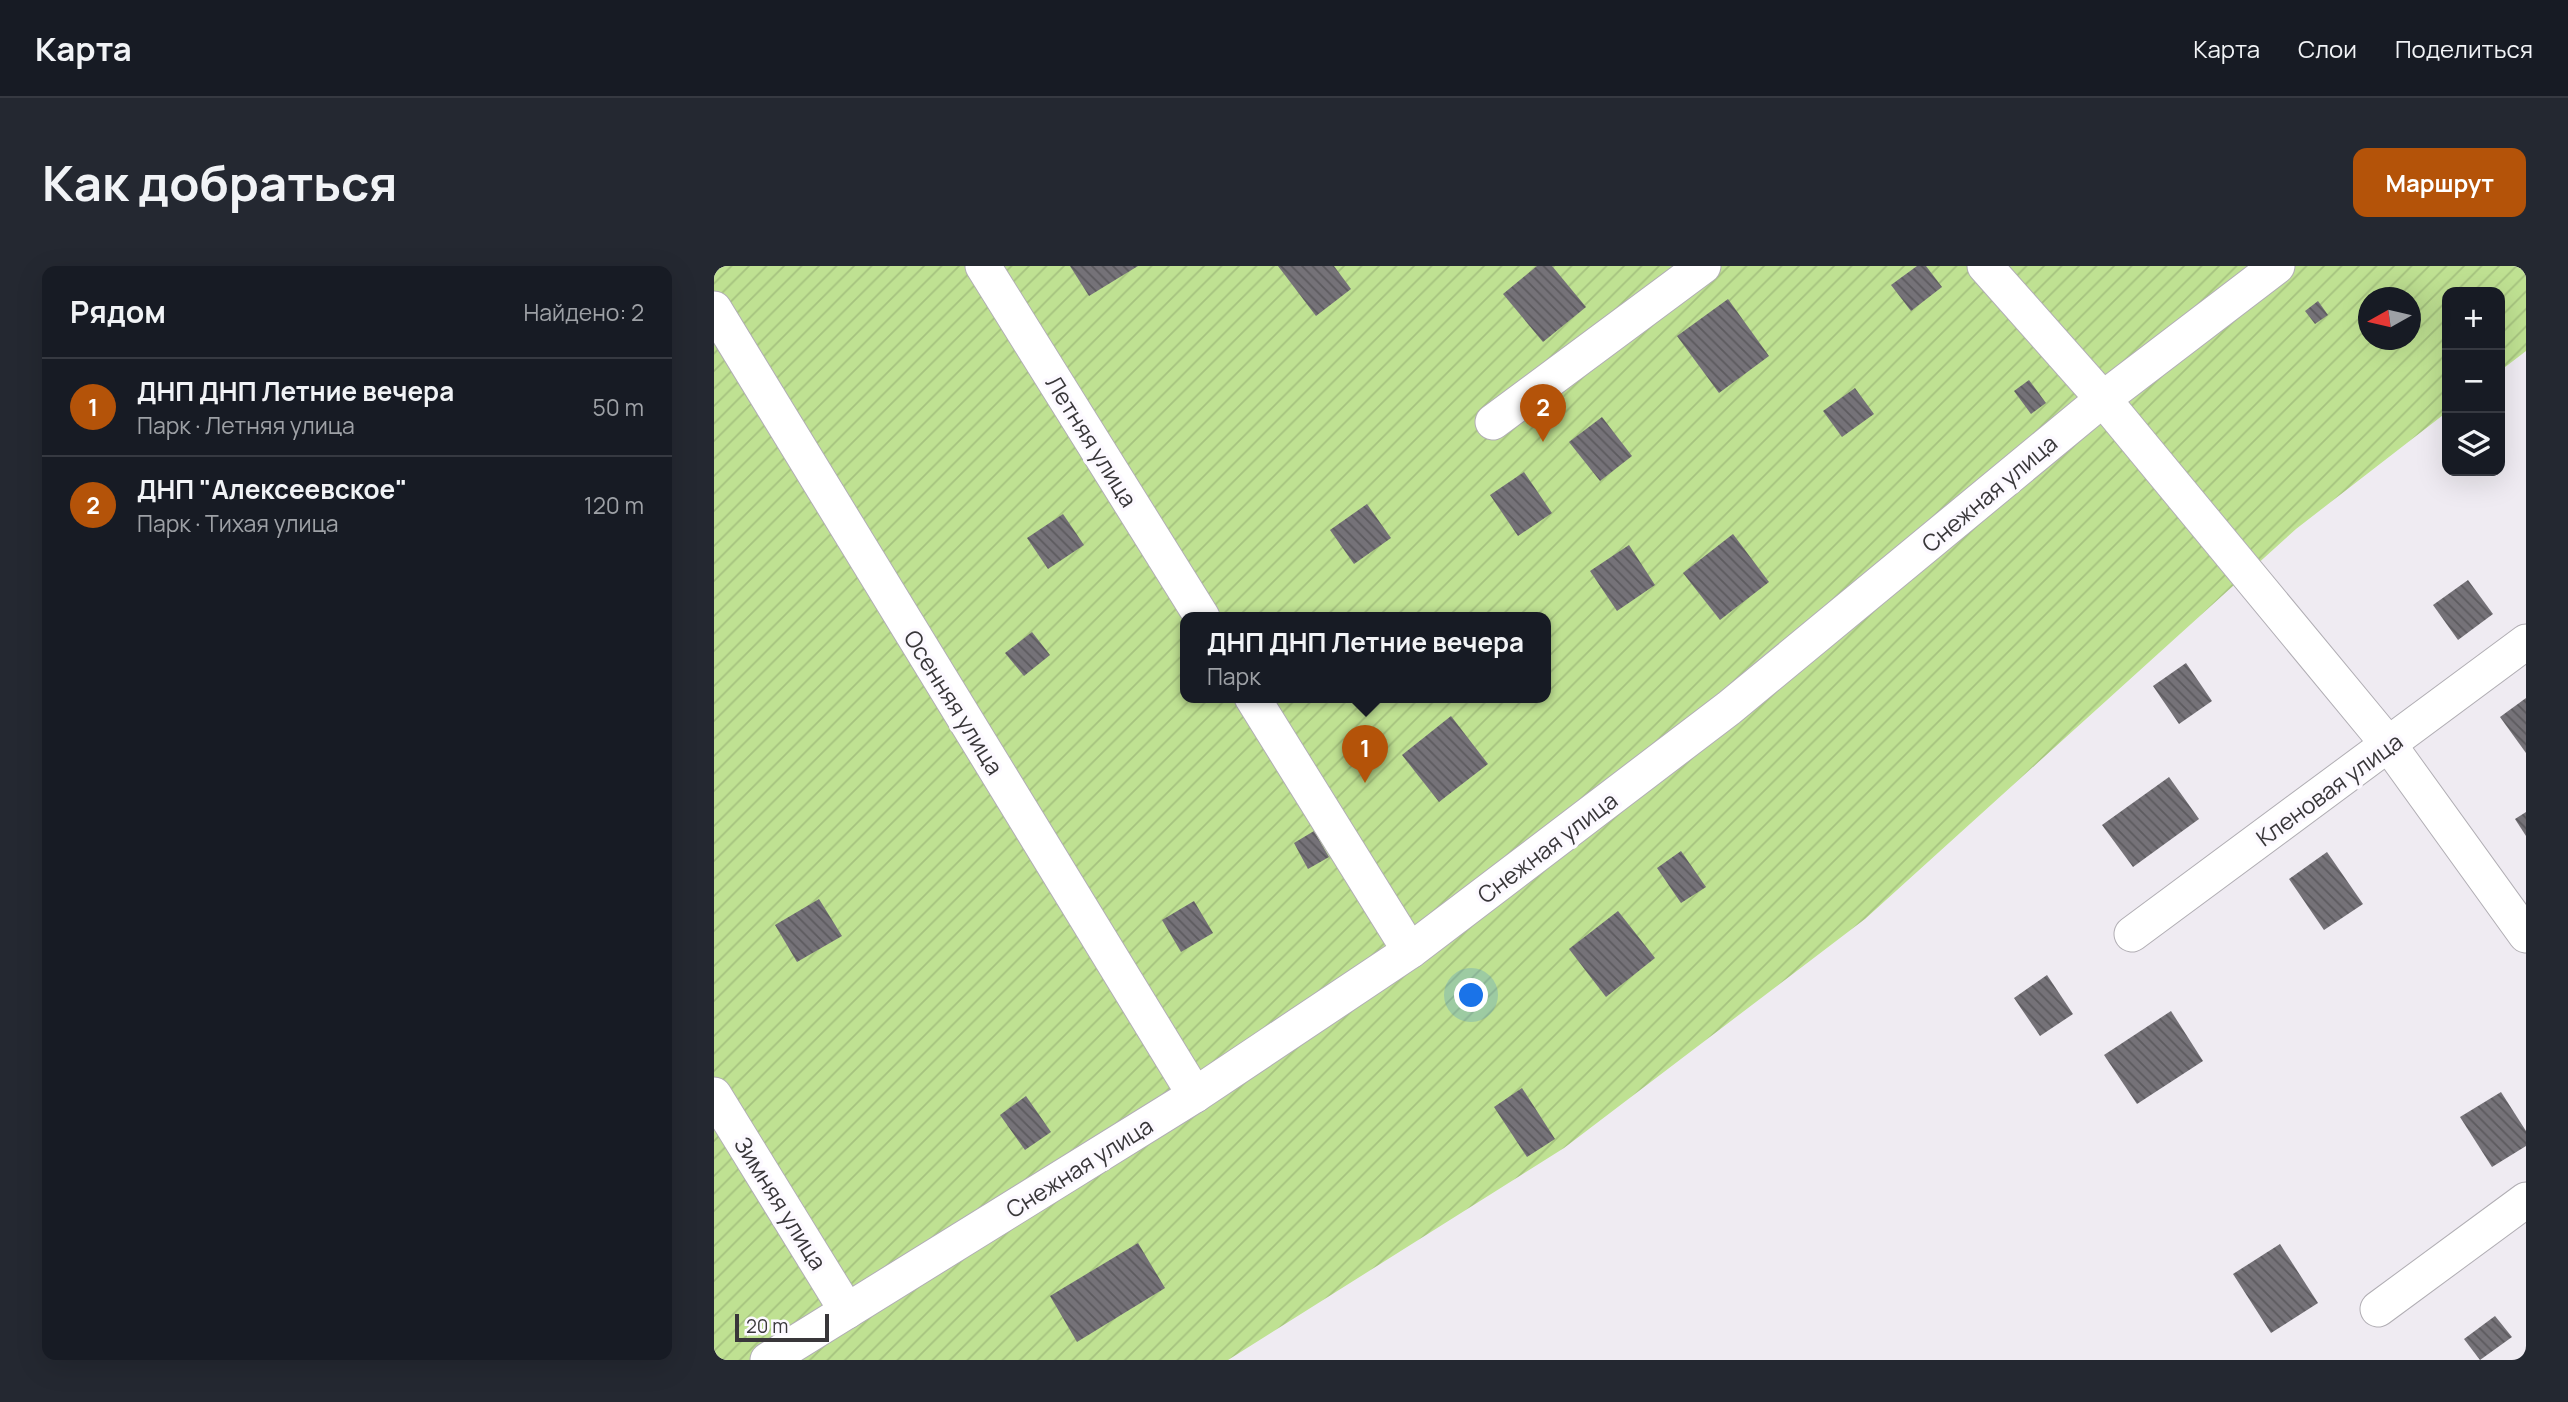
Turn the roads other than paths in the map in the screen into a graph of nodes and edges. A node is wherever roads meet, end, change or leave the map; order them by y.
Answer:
1 (983, 266) edge
2 (1703, 266) edge
3 (1985, 266) edge
4 (2277, 266) edge
5 (714, 309) edge
6 (2103, 399) junction
7 (1493, 422) dead end
8 (1199, 612) edge
9 (2526, 642) edge
10 (1256, 703) edge
11 (2389, 745) junction
12 (2132, 934) dead end
13 (2526, 935) edge
14 (1410, 951) junction
15 (714, 1095) edge
16 (1195, 1095) junction
17 (2526, 1200) edge
18 (2378, 1309) dead end
19 (847, 1311) junction
20 (768, 1360) edge

1 - 8 street, Летняя улица
2 - 7 street
3 - 6 street
4 - 6 street, Снежная улица
5 - 16 street, Осенняя улица
6 - 11 street
6 - 14 street, Снежная улица
9 - 11 street, Кленовая улица
10 - 14 street
11 - 12 street, Кленовая улица
11 - 13 street
14 - 16 street, Снежная улица
15 - 19 street, Зимняя улица
16 - 19 street, Снежная улица
17 - 18 street
19 - 20 street, Снежная улица

